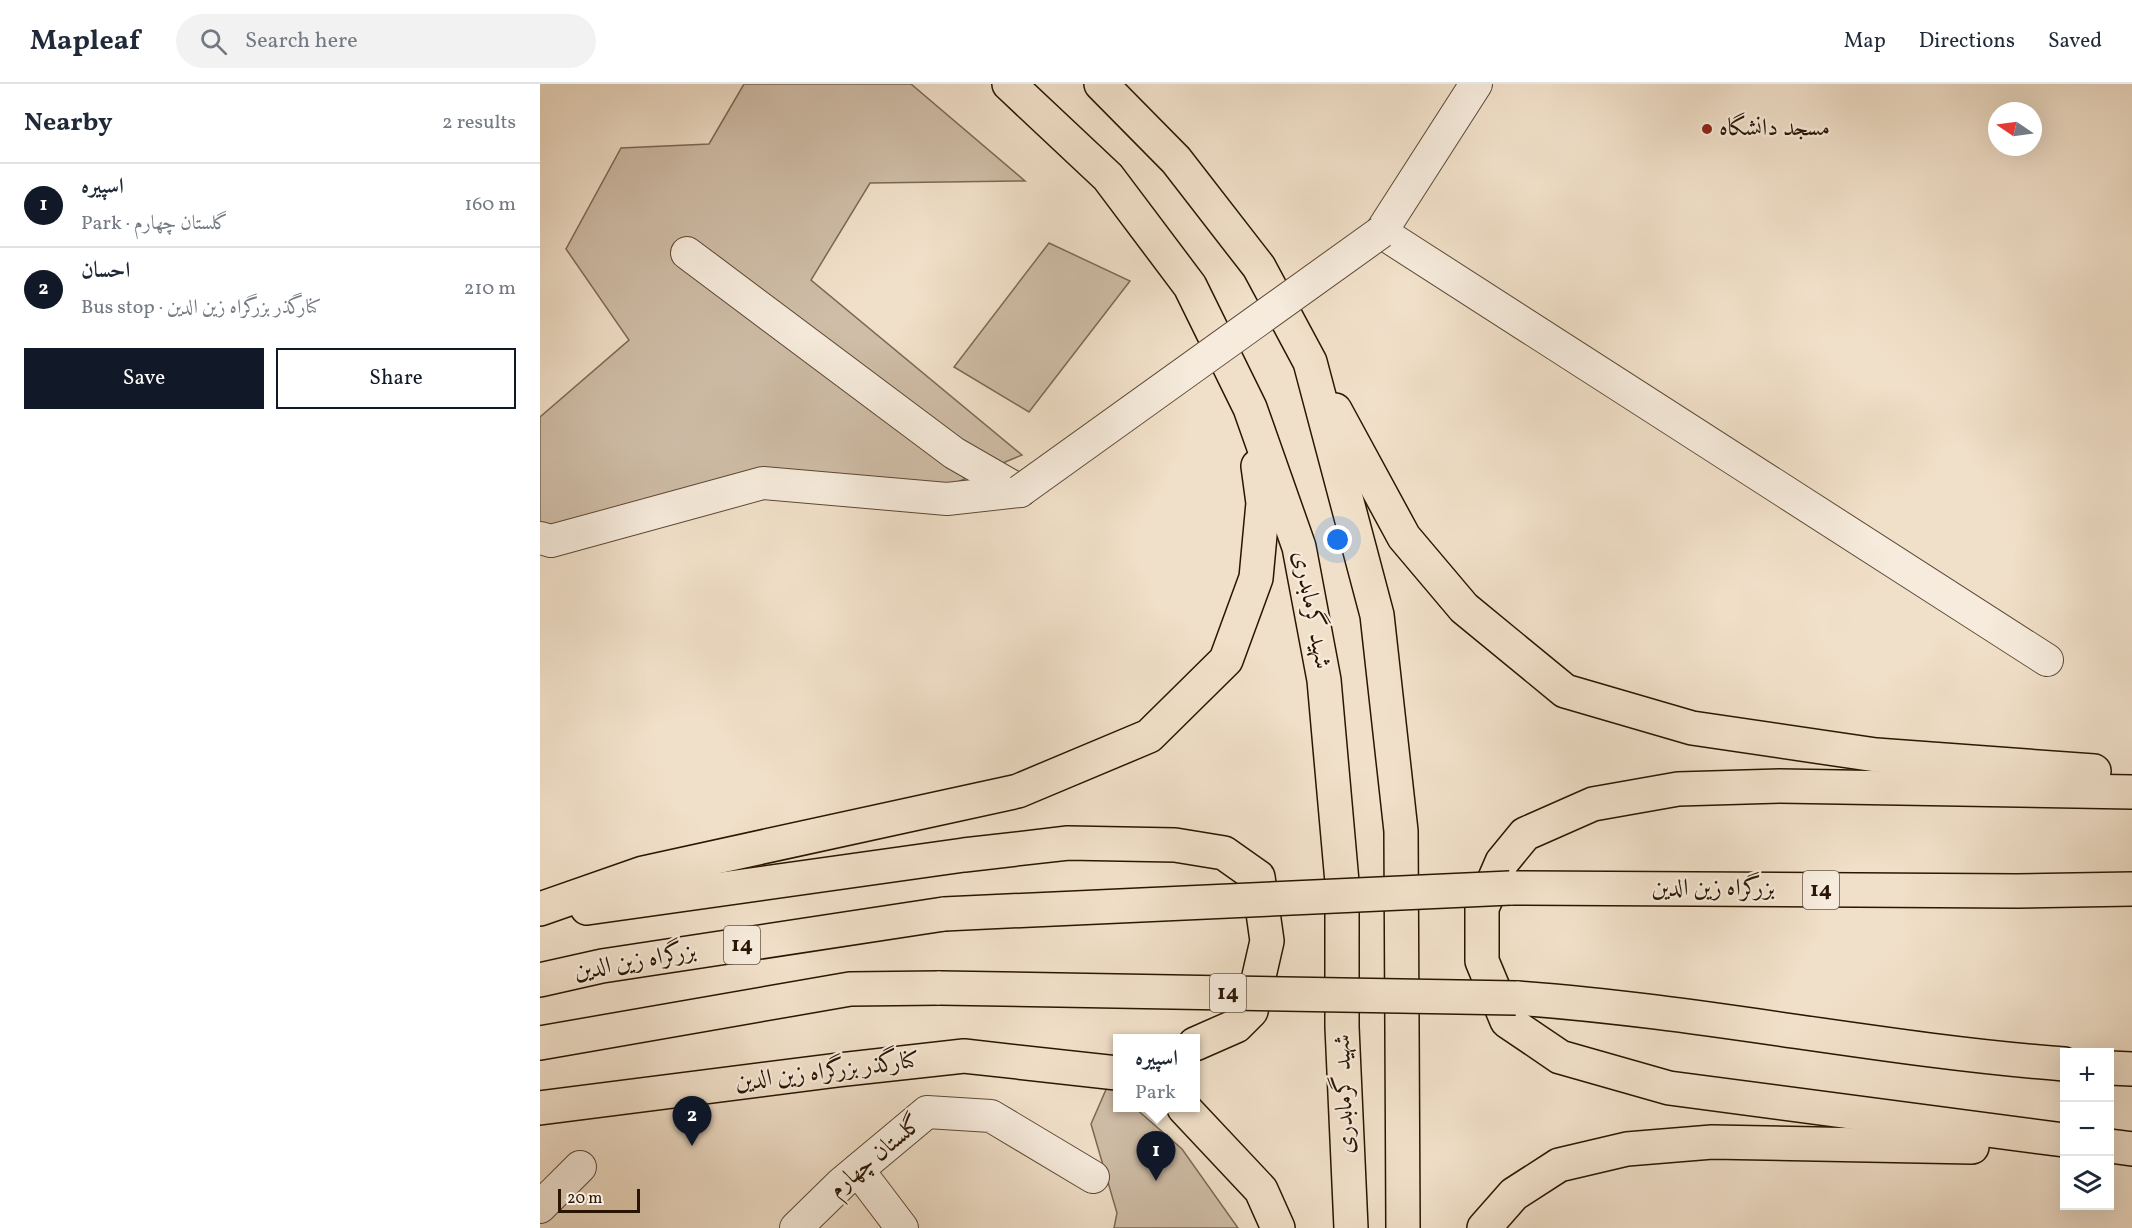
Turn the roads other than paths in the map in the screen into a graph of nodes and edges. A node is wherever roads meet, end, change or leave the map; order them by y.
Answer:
1 (1009, 84) edge
2 (1101, 84) edge
3 (1476, 84) edge
4 (1382, 232) junction
5 (687, 254) dead end
6 (1310, 362) junction
7 (1250, 408) junction
8 (1020, 491) junction
9 (540, 538) edge
10 (2047, 660) dead end
11 (2132, 775) edge
12 (2132, 792) edge
13 (2132, 889) edge
14 (540, 909) edge
15 (540, 915) edge
16 (540, 980) edge
17 (1200, 1042) edge
18 (540, 1043) edge
19 (2060, 1064) edge
20 (2114, 1068) edge
21 (2132, 1070) edge
22 (1113, 1072) edge
23 (540, 1108) edge
24 (1189, 1112) edge
25 (2060, 1139) edge
26 (2114, 1148) edge
27 (2060, 1149) edge
28 (2132, 1149) edge
29 (580, 1167) dead end
30 (858, 1170) junction
31 (1093, 1178) dead end
32 (540, 1207) edge
33 (796, 1228) edge
34 (902, 1228) edge
35 (1278, 1228) edge
36 (1350, 1228) edge
37 (1403, 1228) edge
38 (1484, 1228) edge

1 - 7 main road, شهید گرمابدری
2 - 6 main road
3 - 4 street
4 - 8 street, bridge
4 - 10 street
5 - 8 street
6 - 11 main road
6 - 37 main road
7 - 14 main road
7 - 36 main road, شهید گرمابدری
8 - 9 street
12 - 25 main road
13 - 16 main road, بزرگراه زین الدین / 14, bridge
15 - 17 main road
18 - 19 main road, 14, bridge
20 - 21 main road
22 - 23 main road, کنارگذر بزرگراه زین الدین
24 - 35 main road
26 - 28 main road
27 - 38 main road
29 - 32 street
30 - 31 street, گلستان چهارم
30 - 33 street, گلستان چهارم
30 - 34 street

